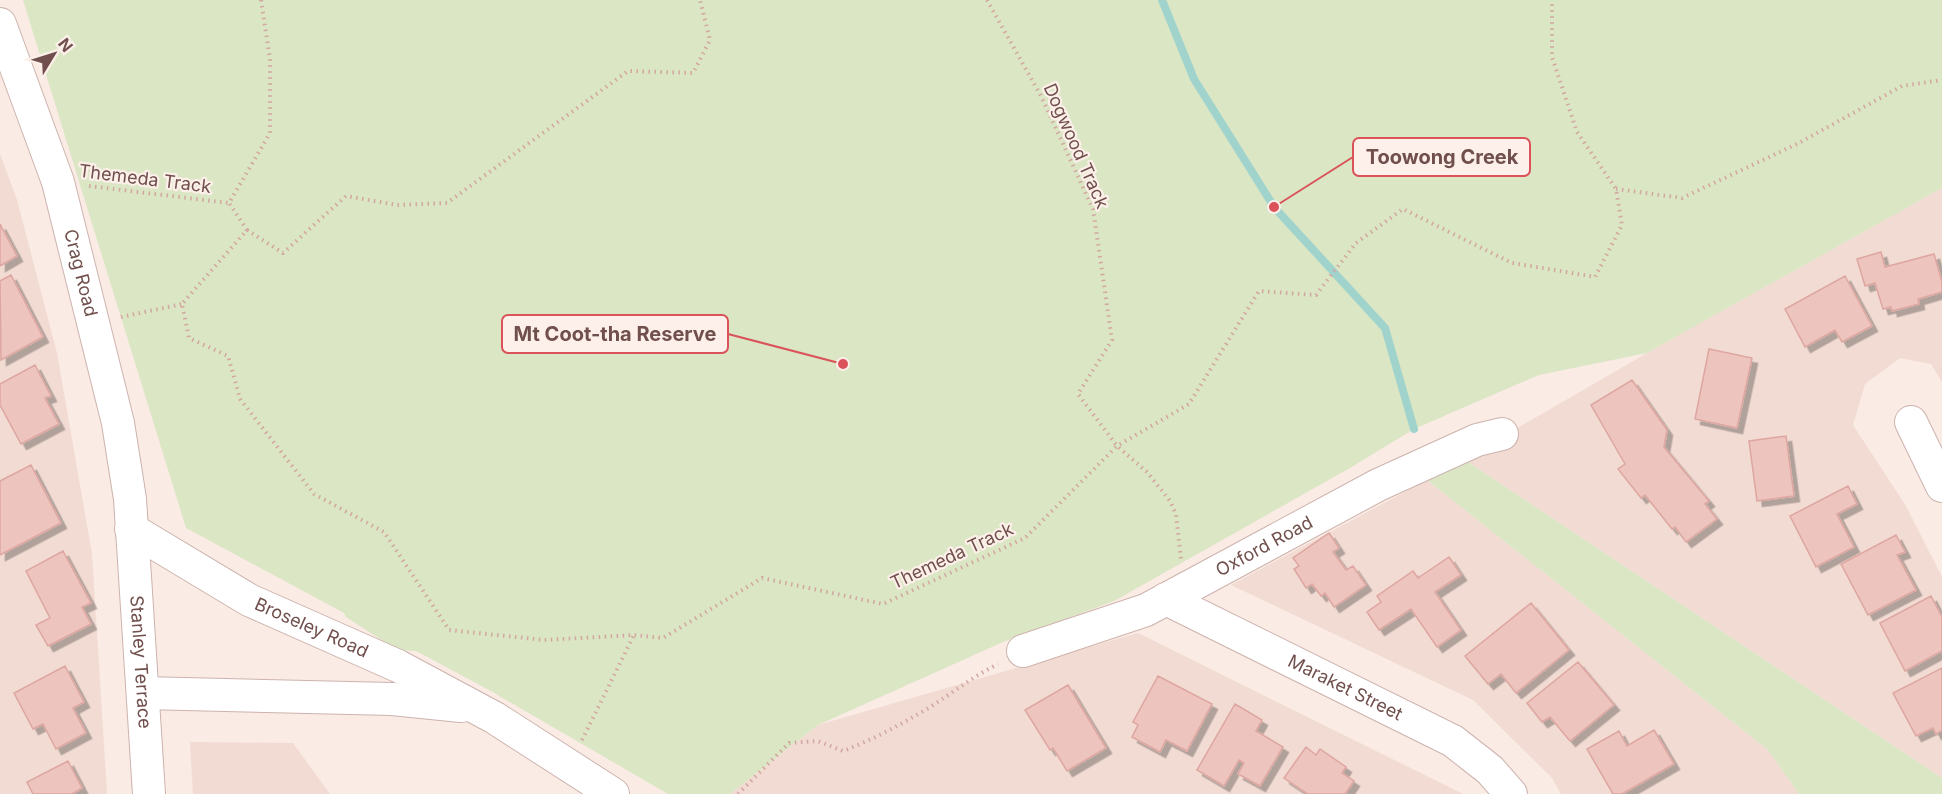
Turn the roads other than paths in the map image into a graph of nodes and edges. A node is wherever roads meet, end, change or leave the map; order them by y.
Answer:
1 (0, 24) edge
2 (1911, 422) dead end
3 (1502, 434) dead end
4 (1942, 486) edge
5 (131, 529) junction
6 (1175, 595) junction
7 (1023, 651) road end
8 (143, 693) junction
9 (495, 718) junction
10 (149, 794) edge
11 (613, 794) edge
12 (1511, 794) edge

1 - 5 street, Crag Road
2 - 4 street
3 - 6 street, Oxford Road
5 - 8 street, Stanley Terrace
5 - 9 street, Broseley Road
6 - 7 street, Oxford Road
6 - 12 street, Maraket Street
8 - 9 street, Broseley Road
8 - 10 street, Stanley Terrace
9 - 11 street, Broseley Road

